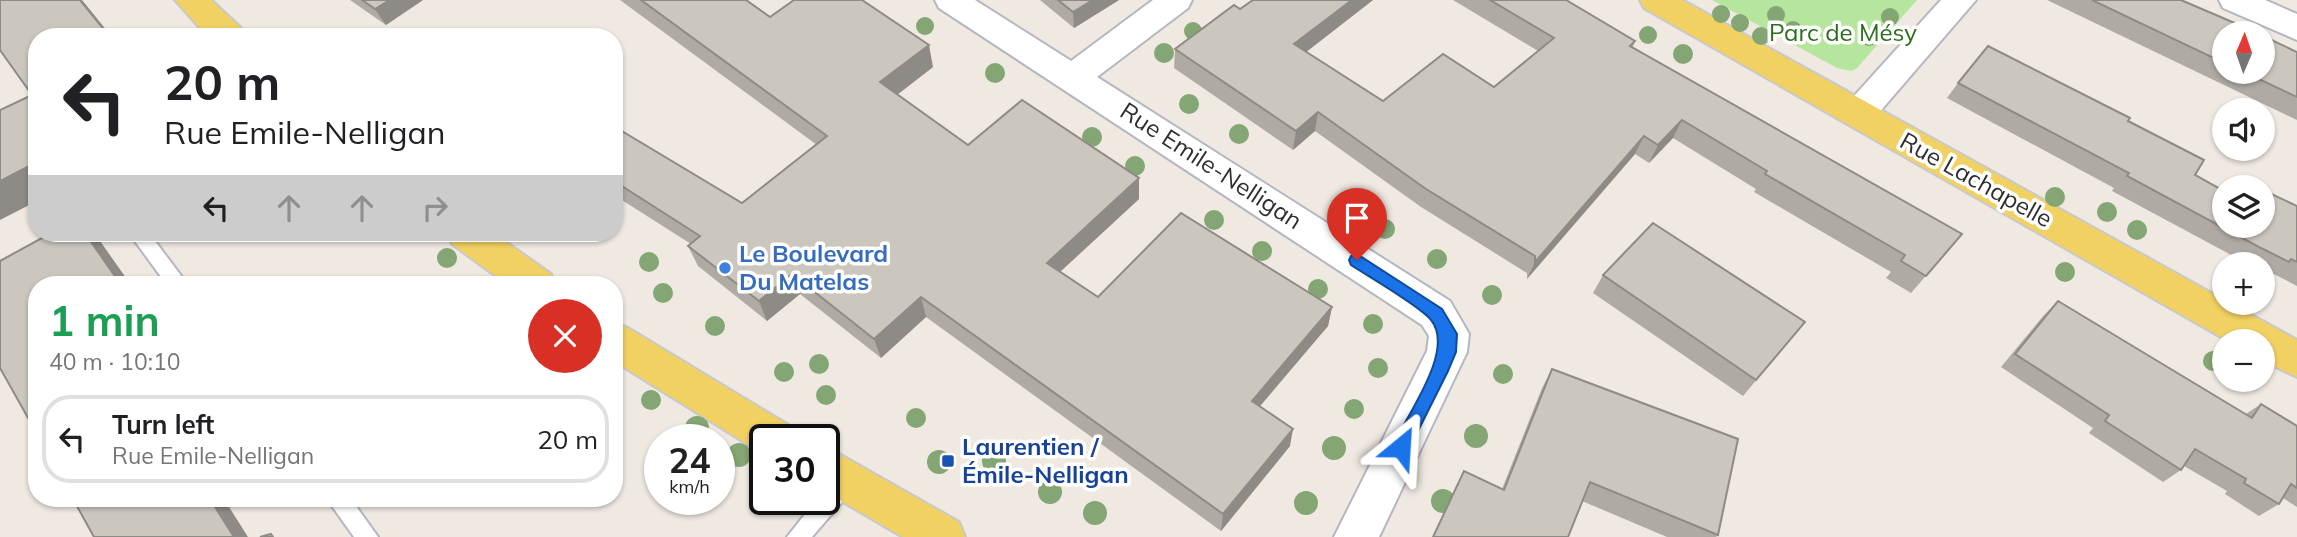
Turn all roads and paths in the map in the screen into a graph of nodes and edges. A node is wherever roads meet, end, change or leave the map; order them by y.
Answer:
1 (191, 0) edge
2 (951, 0) edge
3 (1176, 0) edge
4 (1656, 0) edge
5 (1960, 0) edge
6 (2235, 0) edge
7 (220, 28) edge
8 (2297, 28) edge
9 (1073, 77) junction
10 (1858, 114) junction
11 (145, 242) edge
12 (477, 242) edge
13 (171, 276) edge
14 (525, 276) edge
15 (623, 346) edge
16 (2297, 360) edge
17 (751, 424) edge
18 (840, 477) edge
19 (344, 507) edge
20 (811, 515) edge
21 (367, 537) edge
22 (798, 537) edge
23 (943, 537) edge
24 (1356, 537) edge

1 - 7 main road
2 - 9 street, Rue Emile-Nelligan
3 - 9 street
4 - 10 main road, Rue Lachapelle
5 - 10 street
6 - 8 street
9 - 24 street, Rue Emile-Nelligan
10 - 16 main road, Rue Lachapelle
11 - 13 lane
12 - 14 main road
15 - 17 main road
18 - 23 main road
19 - 21 lane
20 - 22 lane

